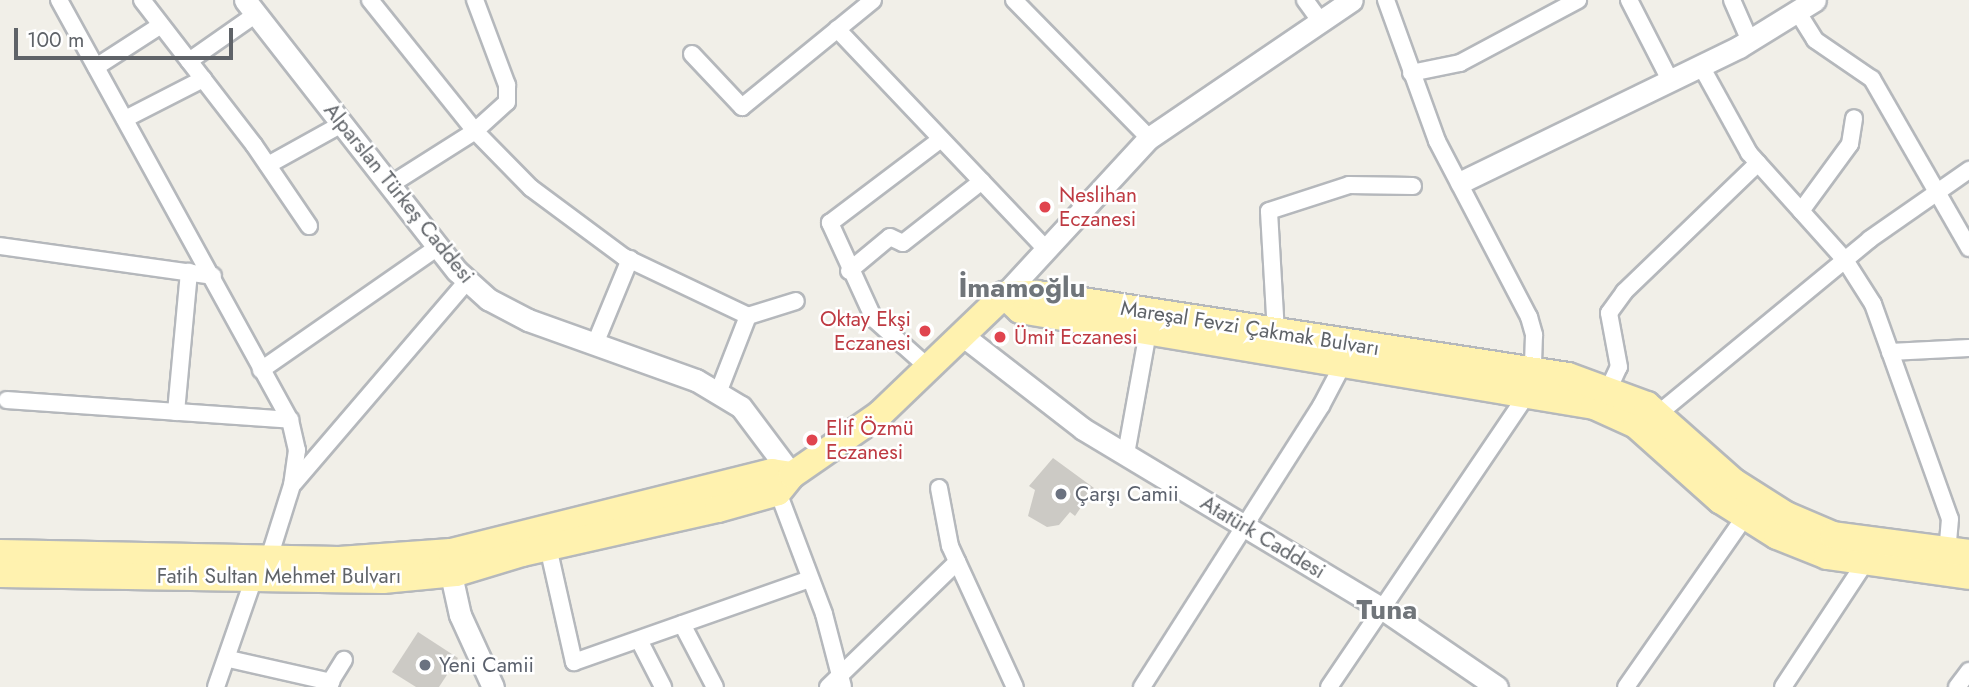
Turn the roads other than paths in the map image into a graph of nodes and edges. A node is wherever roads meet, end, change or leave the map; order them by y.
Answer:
1 (59, 0) edge
2 (142, 0) edge
3 (370, 0) edge
4 (475, 0) edge
5 (873, 0) edge
6 (1014, 0) edge
7 (1305, 0) edge
8 (1352, 0) edge
9 (1386, 0) edge
10 (1578, 0) edge
11 (1629, 0) edge
12 (1732, 0) edge
13 (1815, 0) edge
14 (251, 7) edge
15 (1797, 11) junction
16 (1320, 22) junction
17 (162, 25) junction
18 (837, 29) junction
19 (1750, 41) junction
20 (692, 54) dead end
21 (189, 61) junction
22 (1701, 66) junction
23 (96, 67) junction
24 (1411, 73) junction
25 (203, 79) junction
26 (1670, 80) junction
27 (1854, 118) dead end
28 (125, 119) junction
29 (342, 124) junction
30 (475, 131) junction
31 (1149, 138) junction
32 (941, 139) junction
33 (1758, 163) junction
34 (268, 165) junction
35 (1969, 170) edge
36 (982, 181) junction
37 (1461, 182) junction
38 (390, 185) junction
39 (1413, 186) dead end
40 (1938, 188) junction
41 (1801, 211) junction
42 (309, 226) dead end
43 (0, 246) edge
44 (438, 247) junction
45 (1045, 248) junction
46 (1969, 248) edge
47 (629, 259) junction
48 (1845, 260) junction
49 (849, 271) junction
50 (189, 272) junction
51 (213, 275) junction
52 (467, 281) junction
53 (1004, 295) junction
54 (796, 300) dead end
55 (748, 316) junction
56 (1148, 332) junction
57 (1276, 332) junction
58 (962, 335) junction
59 (595, 344) junction
60 (1969, 348) edge
61 (1890, 352) junction
62 (1342, 366) junction
63 (261, 370) junction
64 (923, 374) junction
65 (1531, 382) junction
66 (1609, 388) junction
67 (718, 393) junction
68 (7, 400) dead end
69 (176, 412) junction
70 (1658, 414) junction
71 (290, 420) junction
72 (1126, 454) junction
73 (785, 483) junction
74 (292, 485) junction
75 (939, 488) dead end
76 (1744, 518) junction
77 (1243, 525) junction
78 (548, 547) junction
79 (1958, 552) edge
80 (0, 553) edge
81 (1865, 553) junction
82 (957, 562) junction
83 (448, 563) junction
84 (261, 568) junction
85 (0, 573) edge
86 (1969, 576) edge
87 (810, 579) junction
88 (1383, 609) junction
89 (681, 624) junction
90 (639, 640) junction
91 (229, 659) junction
92 (344, 660) dead end
93 (1969, 671) edge
94 (329, 684) edge
95 (836, 684) edge
96 (216, 687) edge
97 (493, 687) edge
98 (663, 687) edge
99 (715, 687) edge
100 (1015, 687) edge
101 (1142, 687) edge
102 (1329, 687) edge
103 (1497, 687) edge
104 (1626, 687) edge
105 (1783, 687) edge
106 (1957, 687) edge

1 - 23 street
2 - 17 street
3 - 30 street
4 - 30 street
5 - 18 street
6 - 31 street
7 - 16 street
8 - 16 street
9 - 24 street
10 - 24 street
11 - 26 street
12 - 19 street
13 - 15 street
14 - 21 street
14 - 29 street, Alparslan Türkeş Caddesi
15 - 19 street
15 - 40 street
16 - 31 street
17 - 21 street
17 - 23 street
18 - 20 street
18 - 32 street
19 - 22 street
21 - 25 street
22 - 26 street
22 - 33 street
23 - 28 street
24 - 37 street
25 - 28 street
25 - 34 street
26 - 37 street
27 - 41 street
28 - 51 street
29 - 34 street
29 - 38 street, Alparslan Türkeş Caddesi
30 - 38 street
30 - 47 street
31 - 45 street
32 - 36 street
32 - 49 street
33 - 41 street
33 - 66 street
34 - 42 street
35 - 40 street
36 - 45 street
36 - 49 street
37 - 65 street
38 - 44 street, Alparslan Türkeş Caddesi
39 - 57 street
40 - 46 street
40 - 48 street
41 - 48 street
43 - 50 street
44 - 52 street, Alparslan Türkeş Caddesi
44 - 63 street
45 - 53 street
47 - 55 street
47 - 59 street
48 - 61 street
48 - 70 street
49 - 64 street
50 - 51 street
50 - 69 street
51 - 63 street
52 - 59 street, Alparslan Türkeş Caddesi
52 - 74 street
53 - 56 main road, Mareşal Fevzi Çakmak Bulvarı
53 - 57 main road, Mareşal Fevzi Çakmak Bulvarı
53 - 58 main road, Fatih Sultan Mehmet Bulvarı
54 - 55 street
55 - 67 street
56 - 62 main road, Mareşal Fevzi Çakmak Bulvarı
56 - 72 street
57 - 65 main road, Mareşal Fevzi Çakmak Bulvarı
58 - 64 main road, Fatih Sultan Mehmet Bulvarı
58 - 72 street, Atatürk Caddesi
59 - 67 street, Alparslan Türkeş Caddesi
60 - 61 street
61 - 79 street
62 - 65 main road, Mareşal Fevzi Çakmak Bulvarı
62 - 77 street
63 - 71 street
64 - 73 main road, Fatih Sultan Mehmet Bulvarı
65 - 66 main road, Mareşal Fevzi Çakmak Bulvarı
65 - 76 main road, Mareşal Fevzi Çakmak Bulvarı
65 - 88 street
66 - 70 main road, Mareşal Fevzi Çakmak Bulvarı
67 - 73 street, Alparslan Türkeş Caddesi
68 - 69 street
69 - 71 street
70 - 81 main road, Mareşal Fevzi Çakmak Bulvarı
71 - 74 street
72 - 77 street, Atatürk Caddesi
73 - 78 main road, Fatih Sultan Mehmet Bulvarı
73 - 83 main road, Fatih Sultan Mehmet Bulvarı
73 - 87 street
74 - 84 street
75 - 82 street
76 - 81 main road, Mareşal Fevzi Çakmak Bulvarı
76 - 104 street
77 - 88 street, Atatürk Caddesi
77 - 101 street
78 - 83 main road, Fatih Sultan Mehmet Bulvarı
78 - 90 street
79 - 81 main road, Mareşal Fevzi Çakmak Bulvarı
80 - 84 main road, Fatih Sultan Mehmet Bulvarı
81 - 86 main road, Mareşal Fevzi Çakmak Bulvarı
81 - 105 street
82 - 95 street
82 - 100 street
83 - 84 main road, Fatih Sultan Mehmet Bulvarı
83 - 97 street
84 - 85 main road, Fatih Sultan Mehmet Bulvarı
84 - 91 street
87 - 89 street
87 - 95 street
88 - 102 street
88 - 103 street, Atatürk Caddesi
89 - 90 street
89 - 99 street
90 - 98 street
91 - 94 street
91 - 96 street
92 - 94 street
93 - 106 street

